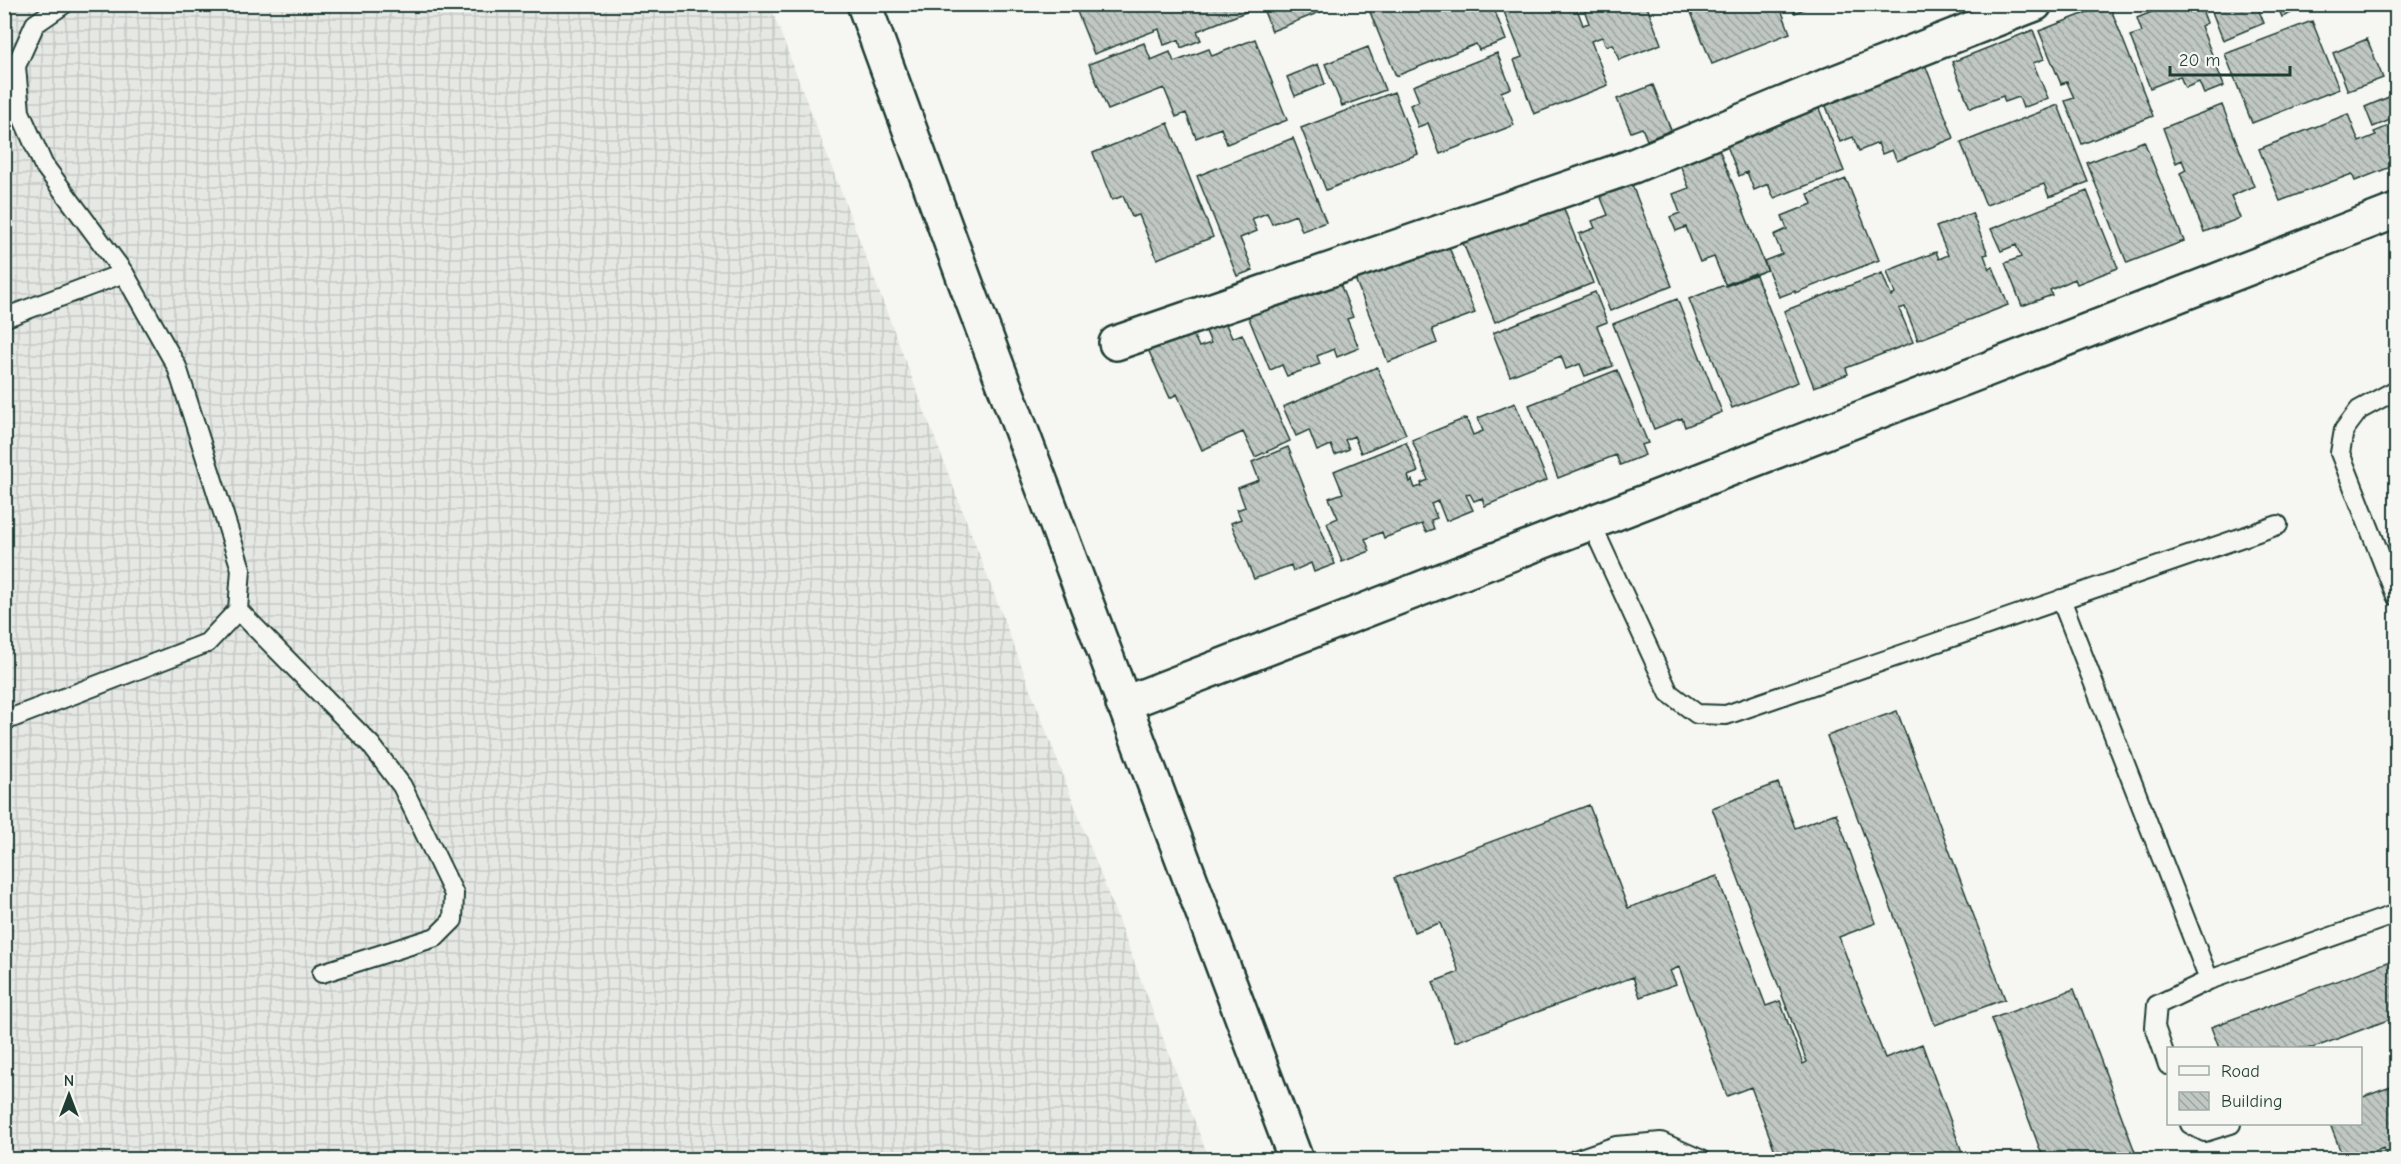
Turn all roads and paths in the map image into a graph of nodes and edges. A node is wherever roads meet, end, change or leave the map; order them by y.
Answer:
1 (64, 4) edge
2 (864, 4) edge
3 (2035, 4) edge
4 (2397, 211) edge
5 (124, 273) junction
6 (4, 318) edge
7 (1116, 343) dead end
8 (2397, 390) edge
9 (1591, 523) junction
10 (2278, 525) dead end
11 (2397, 596) edge
12 (2061, 599) junction
13 (238, 610) junction
14 (1123, 704) junction
15 (4, 722) edge
16 (2397, 914) edge
17 (322, 973) dead end
18 (2209, 980) junction
19 (2167, 1060) edge
20 (2192, 1125) edge
21 (2228, 1125) edge
22 (1296, 1160) edge
23 (1575, 1160) edge
24 (1702, 1160) edge

1 - 5 lane
2 - 14 street
3 - 7 street
4 - 9 street
5 - 6 lane
5 - 13 lane
8 - 11 lane
9 - 12 lane
9 - 14 street
10 - 12 lane
12 - 18 lane
13 - 15 lane
13 - 17 lane
14 - 22 street
16 - 18 lane
18 - 19 lane
20 - 21 lane
23 - 24 lane

